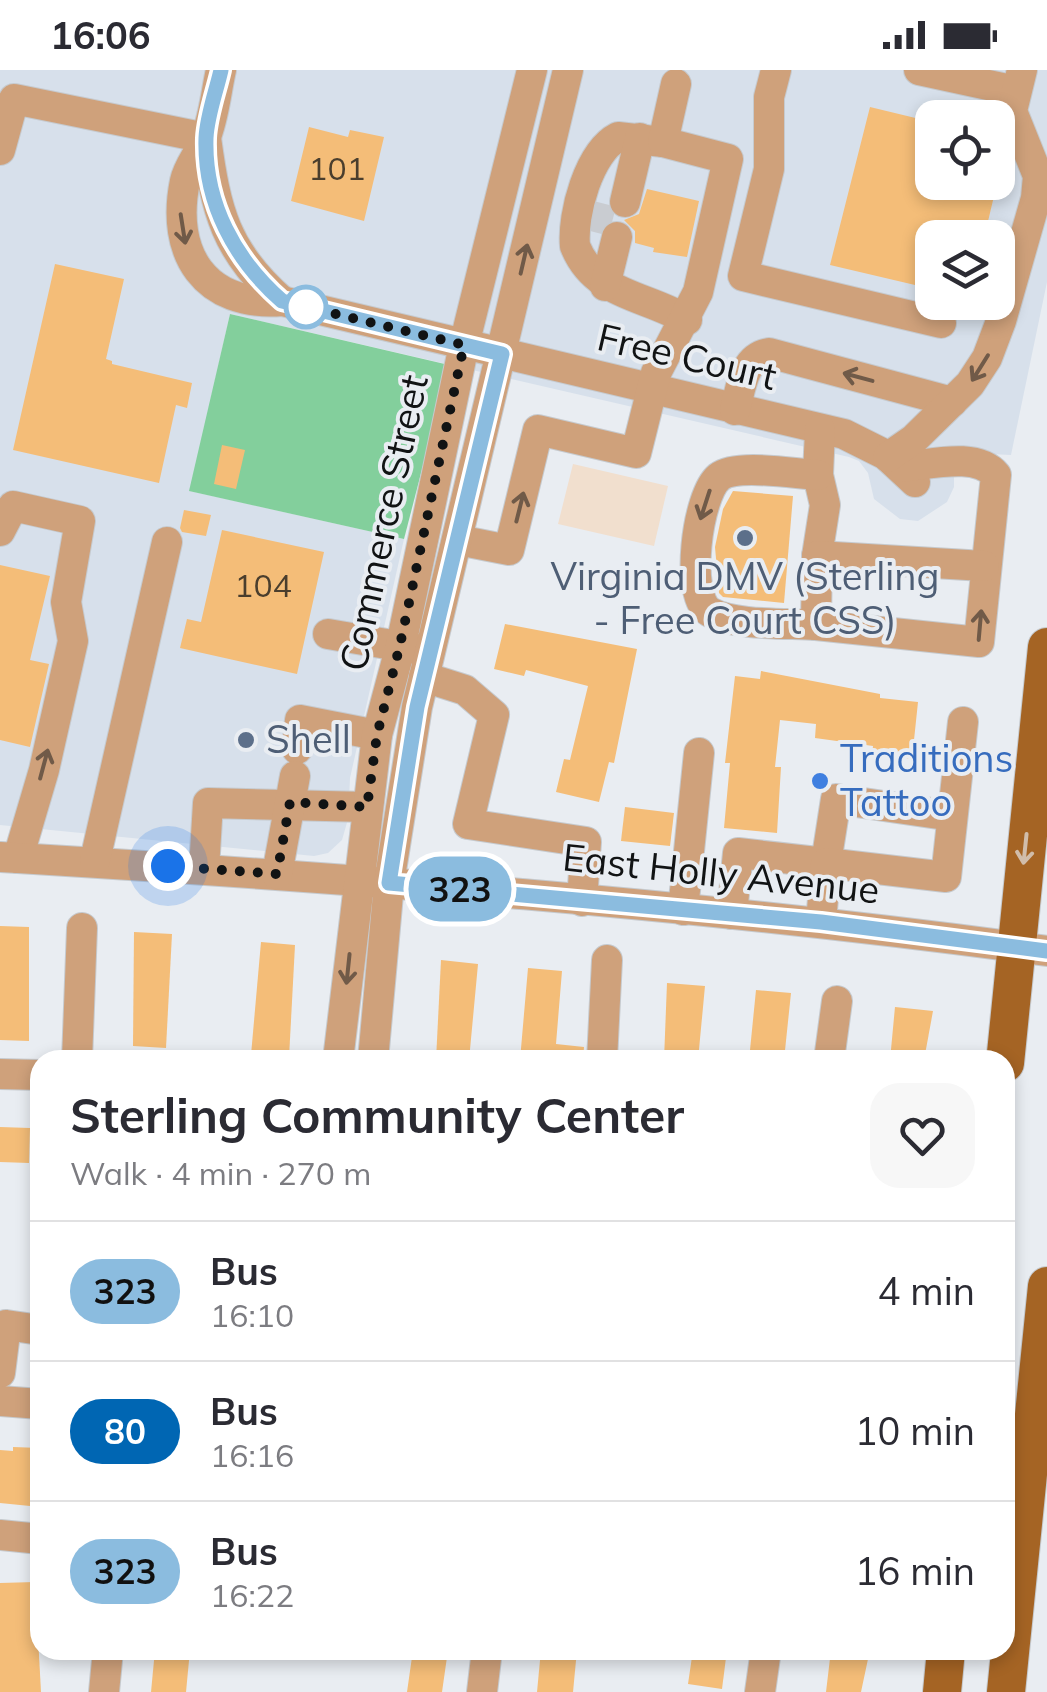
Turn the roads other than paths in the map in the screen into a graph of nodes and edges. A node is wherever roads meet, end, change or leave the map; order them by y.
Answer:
1 (221, 70) edge
2 (532, 70) edge
3 (568, 70) edge
4 (776, 70) edge
5 (920, 70) edge
6 (969, 75) edge
7 (676, 84) dead end
8 (1017, 91) edge
9 (206, 138) junction
10 (638, 138) junction
11 (0, 150) edge
12 (614, 199) tunnel mouth
13 (605, 235) tunnel mouth
14 (596, 277) junction
15 (282, 301) junction
16 (687, 320) junction
17 (941, 323) dead end
18 (464, 345) junction
19 (502, 354) junction
20 (652, 391) junction
21 (952, 402) junction
22 (735, 410) junction
23 (820, 430) junction
24 (901, 468) junction
25 (818, 476) junction
26 (0, 531) edge
27 (458, 540) junction
28 (167, 542) dead end
29 (817, 556) junction
30 (984, 566) junction
31 (816, 625) junction
32 (328, 634) dead end
33 (1047, 647) edge
34 (418, 658) junction
35 (962, 722) dead end
36 (377, 735) junction
37 (699, 753) dead end
38 (294, 776) junction
39 (367, 807) junction
40 (952, 816) junction
41 (9, 857) edge
42 (95, 860) junction
43 (826, 863) junction
44 (204, 870) junction
45 (277, 874) junction
46 (358, 878) junction
47 (389, 883) junction
48 (582, 900) junction
49 (683, 910) junction
50 (732, 914) junction
51 (821, 922) junction
52 (82, 928) dead end
53 (1031, 949) edge
54 (607, 960) dead end
55 (837, 1001) dead end
56 (77, 1050) edge
57 (339, 1050) edge
58 (374, 1050) edge
59 (602, 1050) edge
60 (830, 1050) edge
61 (1008, 1050) edge
62 (0, 1074) edge
63 (30, 1076) edge
64 (1047, 1286) edge
65 (3, 1311) edge
66 (30, 1325) edge
67 (0, 1374) edge
68 (0, 1402) edge
69 (30, 1404) edge
70 (0, 1535) edge
71 (30, 1537) edge
72 (1015, 1603) edge
73 (107, 1660) edge
74 (486, 1660) edge
75 (765, 1660) edge
76 (945, 1660) edge
77 (1009, 1660) edge
78 (104, 1692) edge
79 (482, 1692) edge
80 (760, 1692) edge
81 (942, 1692) edge
82 (1006, 1692) edge

1 - 9 street
2 - 18 street, Commerce Street
19 -> 3 street, Commerce Street
4 - 17 street
5 - 6 street
6 - 8 street
7 - 10 street
8 -> 21 street
9 - 11 street
9 - 15 street
9 -> 15 street, Free Court
10 - 12 street
10 - 14 street
10 - 16 street
13 - 14 street
14 - 16 street
15 - 18 street, Free Court
16 - 20 street
18 - 19 street, Free Court
18 - 34 street, Commerce Street
19 - 20 street, Free Court
19 - 27 street, Commerce Street
20 - 22 street, Free Court
27 -> 20 street
21 -> 22 street
21 - 24 street
22 - 23 street, Free Court
23 - 24 street, Free Court
23 - 25 street
24 - 30 street
25 - 29 street
25 -> 31 street
41 -> 26 street
27 - 34 street, Commerce Street
28 - 42 street
29 - 30 street
29 - 31 street
31 -> 30 street
32 - 34 street
33 -> 53 main road
34 - 36 street, Commerce Street
34 - 47 street, Commerce Street
34 - 48 street
35 - 40 street
36 - 38 street
36 - 39 street, Commerce Street
37 - 49 street
38 - 39 street
38 - 44 street
38 - 45 street
39 - 46 street, Commerce Street
40 - 43 street
40 - 43 street
41 - 42 street, East Holly Avenue
42 - 44 street, East Holly Avenue
43 - 50 street
43 - 51 street
44 - 45 street, East Holly Avenue
45 - 46 street, East Holly Avenue
46 - 47 street, East Holly Avenue
46 -> 57 street, Commerce Street
47 - 48 street, East Holly Avenue
47 - 58 street, Commerce Street
48 - 49 street, East Holly Avenue
49 - 50 street, East Holly Avenue
50 - 51 street, East Holly Avenue
51 - 53 street, East Holly Avenue
52 - 56 street
53 - 61 main road
54 - 59 street
55 - 60 street
62 - 63 street
64 - 72 main road
65 - 66 street
65 - 67 street
68 - 69 street
70 - 71 street
73 - 78 street
74 - 79 street
75 - 80 street
76 - 81 main road
77 - 82 main road

